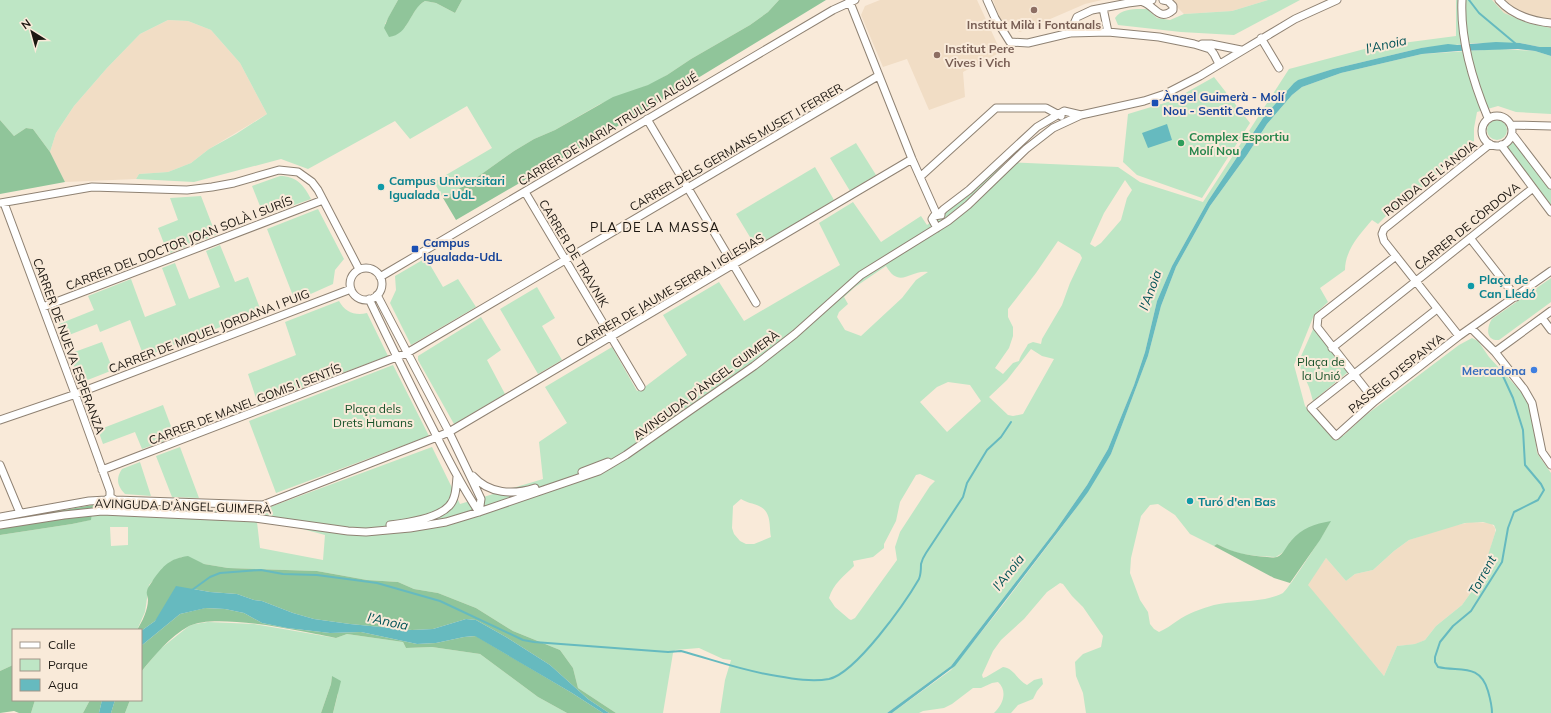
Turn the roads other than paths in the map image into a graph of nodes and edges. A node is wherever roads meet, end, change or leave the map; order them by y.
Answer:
1 (987, 0) edge
2 (1152, 0) edge
3 (1163, 0) edge
4 (1338, 0) edge
5 (1462, 0) edge
6 (1499, 0) edge
7 (851, 1) edge
8 (1143, 2) junction
9 (1102, 8) junction
10 (1551, 23) edge
11 (1108, 32) junction
12 (1070, 33) junction
13 (1261, 38) junction
14 (1194, 44) junction
15 (1241, 50) junction
16 (1219, 64) junction
17 (1279, 68) dead end
18 (878, 76) junction
19 (1059, 114) junction
20 (1081, 114) junction
21 (1488, 118) junction
22 (647, 119) junction
23 (1063, 122) junction
24 (1511, 125) junction
25 (1551, 126) edge
26 (1512, 134) junction
27 (1490, 144) junction
28 (1501, 145) junction
29 (912, 159) junction
30 (920, 177) junction
31 (1551, 185) edge
32 (688, 188) junction
33 (1533, 188) junction
34 (525, 192) junction
35 (323, 200) junction
36 (2, 203) edge
37 (1551, 212) edge
38 (939, 215) junction
39 (948, 221) junction
40 (937, 228) junction
41 (1470, 238) junction
42 (1396, 256) junction
43 (566, 260) junction
44 (734, 265) junction
45 (358, 270) junction
46 (1551, 271) edge
47 (380, 277) junction
48 (1416, 282) junction
49 (350, 289) junction
50 (377, 295) junction
51 (1516, 297) junction
52 (369, 299) junction
53 (756, 303) dead end
54 (43, 307) junction
55 (1438, 309) junction
56 (1551, 311) edge
57 (1542, 318) junction
58 (1471, 328) junction
59 (1551, 330) edge
60 (1459, 336) junction
61 (611, 337) junction
62 (1332, 348) junction
63 (1494, 352) junction
64 (407, 353) junction
65 (396, 358) junction
66 (1354, 374) junction
67 (641, 387) dead end
68 (76, 394) junction
69 (1375, 401) junction
70 (0, 420) edge
71 (449, 432) junction
72 (437, 437) junction
73 (626, 455) junction
74 (0, 464) edge
75 (1551, 464) edge
76 (102, 470) junction
77 (468, 471) junction
78 (458, 477) junction
79 (110, 497) junction
80 (478, 512) junction
81 (20, 513) junction
82 (0, 517) edge
83 (0, 525) edge
84 (366, 532) junction

1 - 12 street
2 - 8 street
3 - 8 street
4 - 13 street, AVINGUDA D'ÀNGEL GUIMERÀ
5 - 21 street
6 - 10 street
7 - 18 street
7 - 22 street, CARRER DE MARIA TRULLS I ALGUÉ
8 - 9 street
9 - 11 street
9 - 12 street
11 - 12 street
11 - 14 street
13 - 15 street, AVINGUDA D'ÀNGEL GUIMERÀ
13 - 17 street
14 - 15 street
14 - 16 street
15 - 16 street, AVINGUDA D'ÀNGEL GUIMERÀ
16 - 20 street, AVINGUDA D'ÀNGEL GUIMERÀ
18 - 29 street
18 - 32 street, CARRER DELS GERMANS MUSET I FERRER
19 - 20 street
19 - 23 street
19 - 30 street
19 - 38 street
20 - 23 street, AVINGUDA D'ÀNGEL GUIMERÀ
21 - 24 street
21 - 27 street
22 - 32 street
22 - 34 street, CARRER DE MARIA TRULLS I ALGUÉ
23 - 39 street, AVINGUDA D'ÀNGEL GUIMERÀ
24 - 25 street
24 - 26 street
26 - 28 street
26 - 31 street
27 - 28 street
27 - 42 street, RONDA DE L'ANOIA
28 - 33 street
29 - 30 street
29 - 44 street, CARRER DE JAUME SERRA I IGLESIAS
30 - 38 street
32 - 43 street, CARRER DELS GERMANS MUSET I FERRER
32 - 44 street
33 - 37 street
33 - 41 street, CARRER DE CÒRDOVA
34 - 43 street, CARRER DE TRAVNIK
34 - 47 street, CARRER DE MARIA TRULLS I ALGUÉ
35 - 36 street
35 - 45 street
35 - 54 street, CARRER DEL DOCTOR JOAN SOLÀ I SURÍS
36 - 54 street, CARRER DE NUEVA ESPERANZA
38 - 39 street
38 - 40 street
39 - 40 street, AVINGUDA D'ÀNGEL GUIMERÀ
40 - 73 street, AVINGUDA D'ÀNGEL GUIMERÀ
41 - 48 street, CARRER DE CÒRDOVA
41 - 51 street
42 - 48 street
42 - 62 street
43 - 61 street, CARRER DE TRAVNIK
43 - 64 street, CARRER DELS GERMANS MUSET I FERRER
44 - 53 street
44 - 61 street, CARRER DE JAUME SERRA I IGLESIAS
45 - 47 street
45 - 49 street
46 - 51 street, PASSEIG D'ESPANYA
47 - 50 street
48 - 55 street
48 - 62 street, CARRER DE CÒRDOVA
49 - 52 street
49 - 68 street, CARRER DE MIQUEL JORDANA I PUIG
50 - 52 street
50 - 64 street
51 - 58 street, PASSEIG D'ESPANYA
52 - 65 street
54 - 68 street, CARRER DE NUEVA ESPERANZA
55 - 60 street
55 - 66 street
56 - 57 street
57 - 59 street
57 - 63 street
58 - 60 street, PASSEIG D'ESPANYA
58 - 63 street
60 - 69 street, PASSEIG D'ESPANYA
61 - 67 street, CARRER DE TRAVNIK
61 - 71 street, CARRER DE JAUME SERRA I IGLESIAS
62 - 66 street
63 - 75 street
64 - 65 street, CARRER DELS GERMANS MUSET I FERRER
64 - 71 street
65 - 72 street
65 - 76 street, CARRER DE MANEL GOMIS I SENTÍS
66 - 69 street
66 - 69 street, PASSEIG D'ESPANYA
68 - 70 street, CARRER DE MIQUEL JORDANA I PUIG
68 - 76 street, CARRER DE NUEVA ESPERANZA
71 - 72 street, CARRER DE JAUME SERRA I IGLESIAS
71 - 77 street
72 - 78 street
72 - 79 street, CARRER DE JAUME SERRA I IGLESIAS
73 - 77 street
73 - 80 street, AVINGUDA D'ÀNGEL GUIMERÀ
74 - 81 street
76 - 79 street, CARRER DE NUEVA ESPERANZA
77 - 80 street
78 - 80 street
78 - 84 street
79 - 81 street
80 - 84 street, AVINGUDA D'ÀNGEL GUIMERÀ
81 - 82 street
83 - 84 street, AVINGUDA D'ÀNGEL GUIMERÀ

